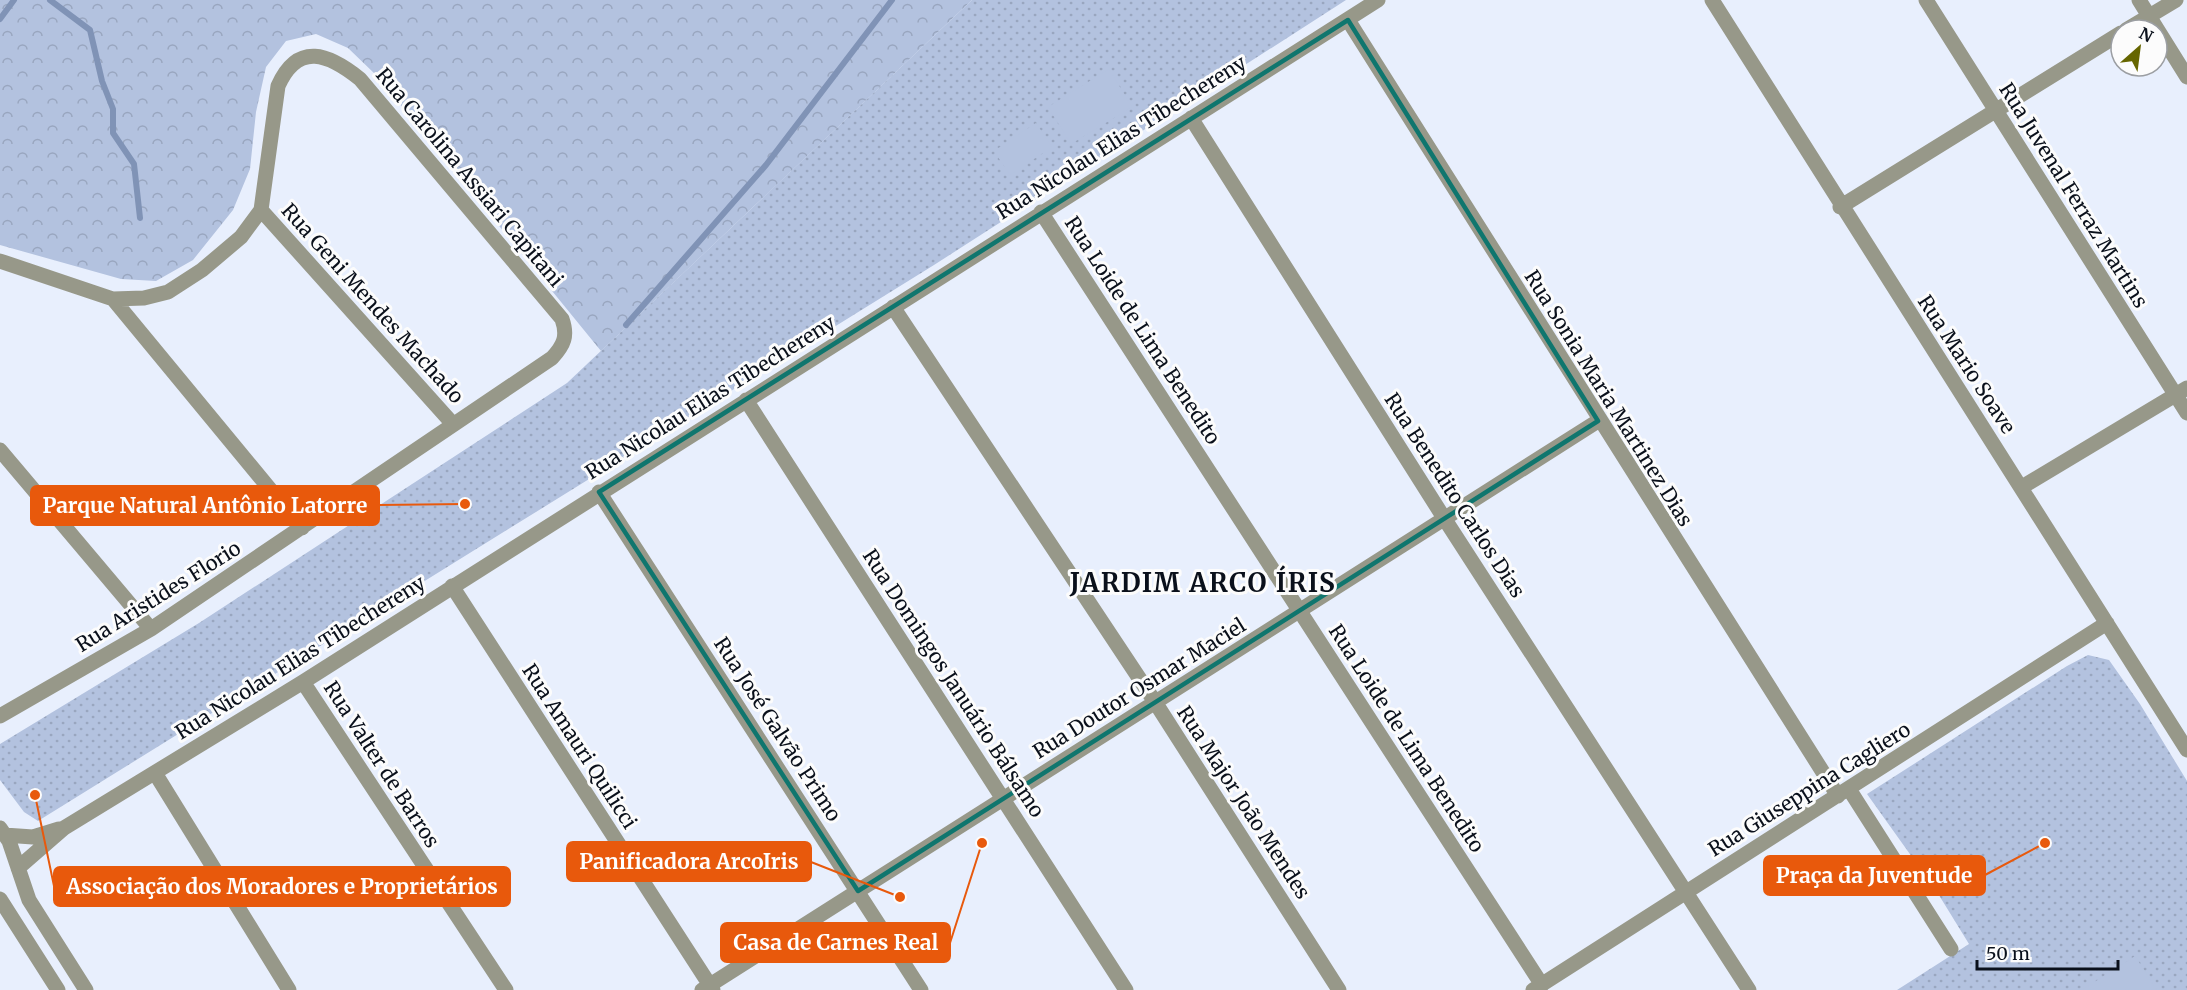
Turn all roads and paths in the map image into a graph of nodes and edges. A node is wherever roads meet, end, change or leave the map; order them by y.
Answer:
1 (1378, 0) edge
2 (1712, 0) edge
3 (1926, 0) edge
4 (2139, 0) edge
5 (2176, 0) edge
6 (2148, 16) junction
7 (2145, 18) edge
8 (1348, 20) junction
9 (2109, 40) edge
10 (2187, 77) edge
11 (1994, 110) junction
12 (1191, 118) junction
13 (1840, 207) junction
14 (261, 210) junction
15 (1041, 212) junction
16 (0, 261) edge
17 (114, 299) junction
18 (893, 307) junction
19 (566, 337) joint
20 (2181, 391) edge
21 (746, 400) junction
22 (2187, 413) edge
23 (1598, 421) junction
24 (452, 423) junction
25 (0, 450) edge
26 (2022, 488) junction
27 (599, 492) junction
28 (1444, 518) junction
29 (302, 528) junction
30 (452, 586) junction
31 (1299, 610) junction
32 (2106, 623) junction
33 (151, 629) junction
34 (303, 682) junction
35 (1155, 702) junction
36 (0, 716) edge
37 (2187, 748) edge
38 (155, 773) junction
39 (1843, 793) junction
40 (1004, 798) junction
41 (64, 828) junction
42 (2, 831) edge
43 (18, 868) junction
44 (858, 891) junction
45 (1686, 892) junction
46 (0, 899) edge
47 (1951, 949) dead end
48 (1538, 987) edge
49 (708, 988) edge
50 (58, 990) edge
51 (86, 990) edge
52 (289, 990) edge
53 (506, 990) edge
54 (921, 990) edge
55 (1126, 990) edge
56 (1339, 990) edge
57 (1749, 990) edge

1 - 8 street, Rua Nicolau Elias Tibechereny
2 - 13 street, Rua Mario Soave
3 - 11 street, Rua Juvenal Ferraz Martins
4 - 6 street
5 - 6 street
6 - 7 street
6 - 10 street
8 - 12 street, Rua Nicolau Elias Tibechereny
8 - 23 street, Rua Sonia Maria Martinez Dias
9 - 11 street
11 - 13 street
11 - 20 street, Rua Juvenal Ferraz Martins
12 - 15 street, Rua Nicolau Elias Tibechereny
12 - 28 street, Rua Benedito Carlos Dias
13 - 26 street, Rua Mario Soave
14 - 17 street
14 - 19 street, Rua Carolina Assiari Capitani
14 - 24 street, Rua Geni Mendes Machado
15 - 18 street, Rua Nicolau Elias Tibechereny
15 - 31 street, Rua Loide de Lima Benedito
16 - 17 street
17 - 29 street
18 - 21 street, Rua Nicolau Elias Tibechereny
18 - 35 street, Rua Major João Mendes
19 - 24 street, Rua Aristides Florio
20 - 22 street, Rua Juvenal Ferraz Martins
20 - 26 street
21 - 27 street, Rua Nicolau Elias Tibechereny
21 - 40 street, Rua Domingos Januário Bálsamo
23 - 28 street, Rua Doutor Osmar Maciel
23 - 39 street, Rua Sonia Maria Martinez Dias
24 - 29 street, Rua Aristides Florio
25 - 33 street
26 - 32 street, Rua Mario Soave
27 - 30 street, Rua Nicolau Elias Tibechereny
27 - 44 street, Rua José Galvão Primo
28 - 31 street, Rua Doutor Osmar Maciel
28 - 45 street, Rua Benedito Carlos Dias
29 - 33 street, Rua Aristides Florio
30 - 34 street, Rua Nicolau Elias Tibechereny
30 - 49 street, Rua Amauri Quilicci
31 - 35 street, Rua Doutor Osmar Maciel
31 - 48 street, Rua Loide de Lima Benedito
32 - 37 street, Rua Mario Soave
32 - 39 street, Rua Giuseppina Cagliero
33 - 36 street, Rua Aristides Florio
34 - 38 street, Rua Nicolau Elias Tibechereny
34 - 53 street, Rua Valter de Barros
35 - 40 street, Rua Doutor Osmar Maciel
35 - 56 street, Rua Major João Mendes
38 - 41 street, Rua Nicolau Elias Tibechereny
38 - 52 street
39 - 45 street, Rua Giuseppina Cagliero
39 - 47 street, Rua Sonia Maria Martinez Dias
40 - 44 street, Rua Doutor Osmar Maciel
40 - 55 street, Rua Domingos Januário Bálsamo
41 - 42 street, Rua Nicolau Elias Tibechereny
41 - 43 street, Rua Nicolau Elias Tibechereny
42 - 43 street
43 - 51 street
44 - 49 street, Rua Doutor Osmar Maciel
44 - 54 street, Rua José Galvão Primo
45 - 48 street, Rua Giuseppina Cagliero
45 - 57 street, Rua Benedito Carlos Dias
46 - 50 street

